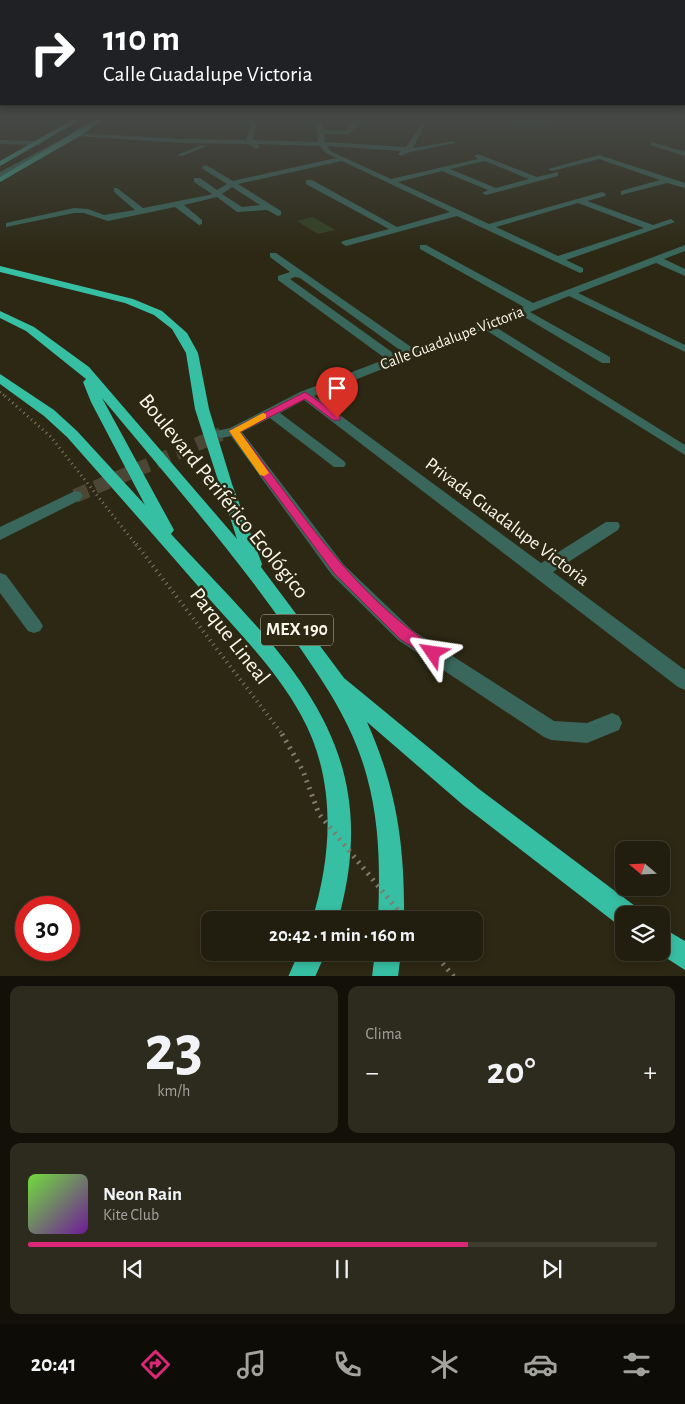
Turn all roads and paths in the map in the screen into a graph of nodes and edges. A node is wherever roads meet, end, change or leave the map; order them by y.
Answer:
1 (19, 165) edge
2 (27, 165) edge
3 (318, 165) edge
4 (355, 165) edge
5 (462, 165) edge
6 (500, 165) edge
7 (576, 165) edge
8 (622, 165) edge
9 (206, 167) dead end
10 (443, 169) junction
11 (0, 175) edge
12 (537, 179) junction
13 (0, 180) edge
14 (196, 180) dead end
15 (668, 180) junction
16 (309, 182) dead end
17 (391, 182) junction
18 (233, 183) junction
19 (685, 186) edge
20 (117, 190) dead end
21 (495, 190) junction
22 (486, 193) dead end
23 (624, 193) dead end
24 (217, 194) junction
25 (602, 194) dead end
26 (579, 201) junction
27 (177, 204) junction
28 (268, 206) junction
29 (141, 212) junction
30 (278, 213) dead end
31 (458, 213) junction
32 (199, 222) dead end
33 (671, 222) dead end
34 (9, 225) dead end
35 (488, 227) junction
36 (652, 228) junction
37 (397, 230) junction
38 (346, 243) dead end
39 (423, 247) dead end
40 (685, 248) edge
41 (273, 255) dead end
42 (656, 259) junction
43 (556, 260) junction
44 (0, 269) edge
45 (580, 270) dead end
46 (685, 273) edge
47 (298, 274) junction
48 (570, 292) junction
49 (526, 309) junction
50 (0, 314) edge
51 (485, 325) junction
52 (685, 349) edge
53 (412, 353) junction
54 (394, 360) junction
55 (606, 360) dead end
56 (85, 370) junction
57 (0, 378) edge
58 (0, 392) edge
59 (305, 394) junction
60 (271, 412) junction
61 (685, 451) edge
62 (339, 464) dead end
63 (75, 496) tunnel mouth
64 (612, 526) dead end
65 (0, 534) edge
66 (176, 549) junction
67 (541, 572) junction
68 (258, 575) junction
69 (0, 580) edge
70 (34, 626) dead end
71 (685, 682) edge
72 (336, 684) junction
73 (612, 723) dead end
74 (615, 907) edge
75 (327, 911) edge
76 (391, 911) edge
77 (399, 911) edge
78 (670, 946) edge
79 (685, 956) edge
80 (308, 961) edge
81 (387, 961) edge
82 (441, 961) edge
83 (301, 976) edge
84 (385, 976) edge
85 (454, 976) edge

1 - 11 street
2 - 13 main road
3 - 18 street
4 - 17 street
5 - 10 street
6 - 12 street
7 - 12 street
8 - 15 street
9 - 18 street
10 - 17 street
10 - 21 street
12 - 21 street
14 - 24 street
15 - 19 street
15 - 23 street
16 - 37 street
17 - 31 street
18 - 24 street
18 - 28 street
20 - 29 street
21 - 22 street
24 - 27 street
24 - 28 street
25 - 26 street
26 - 35 street
26 - 36 street
27 - 29 street
27 - 32 street
28 - 30 street
29 - 34 street
31 - 35 street
31 - 37 street
33 - 36 street
35 - 43 street
36 - 43 street
37 - 38 street
39 - 49 street
40 - 42 street, Calle Guadalupe Victoria
41 - 47 street
42 - 46 street
42 - 48 street, Calle Guadalupe Victoria
43 - 45 street
44 - 68 highway
47 - 53 street
47 - 54 street
48 - 49 street, Calle Guadalupe Victoria
48 - 52 street
49 - 51 street, Calle Guadalupe Victoria
49 - 55 street
50 - 56 highway, Boulevard Periférico Ecológico / MEX 190
51 - 53 street, Calle Guadalupe Victoria
51 - 61 street
53 - 54 street, Calle Guadalupe Victoria
54 - 59 street, Calle Guadalupe Victoria
56 - 66 highway
56 - 68 highway, Boulevard Periférico Ecológico / MEX 190
57 - 66 highway
58 - 77 path, Parque Lineal, bridge
59 - 60 street, Calle Guadalupe Victoria
59 - 67 street, Privada Guadalupe Victoria
60 - 62 street
60 - 73 street, Calle Guadalupe Victoria
63 - 65 street
64 - 67 street
66 - 75 highway
67 - 71 street, Privada Guadalupe Victoria
68 - 72 highway, Boulevard Periférico Ecológico / MEX 190
69 - 70 street
72 - 74 highway, Boulevard Periférico Ecológico / MEX 190
72 - 76 highway
78 - 79 highway
80 - 83 highway
81 - 84 highway
82 - 85 path

